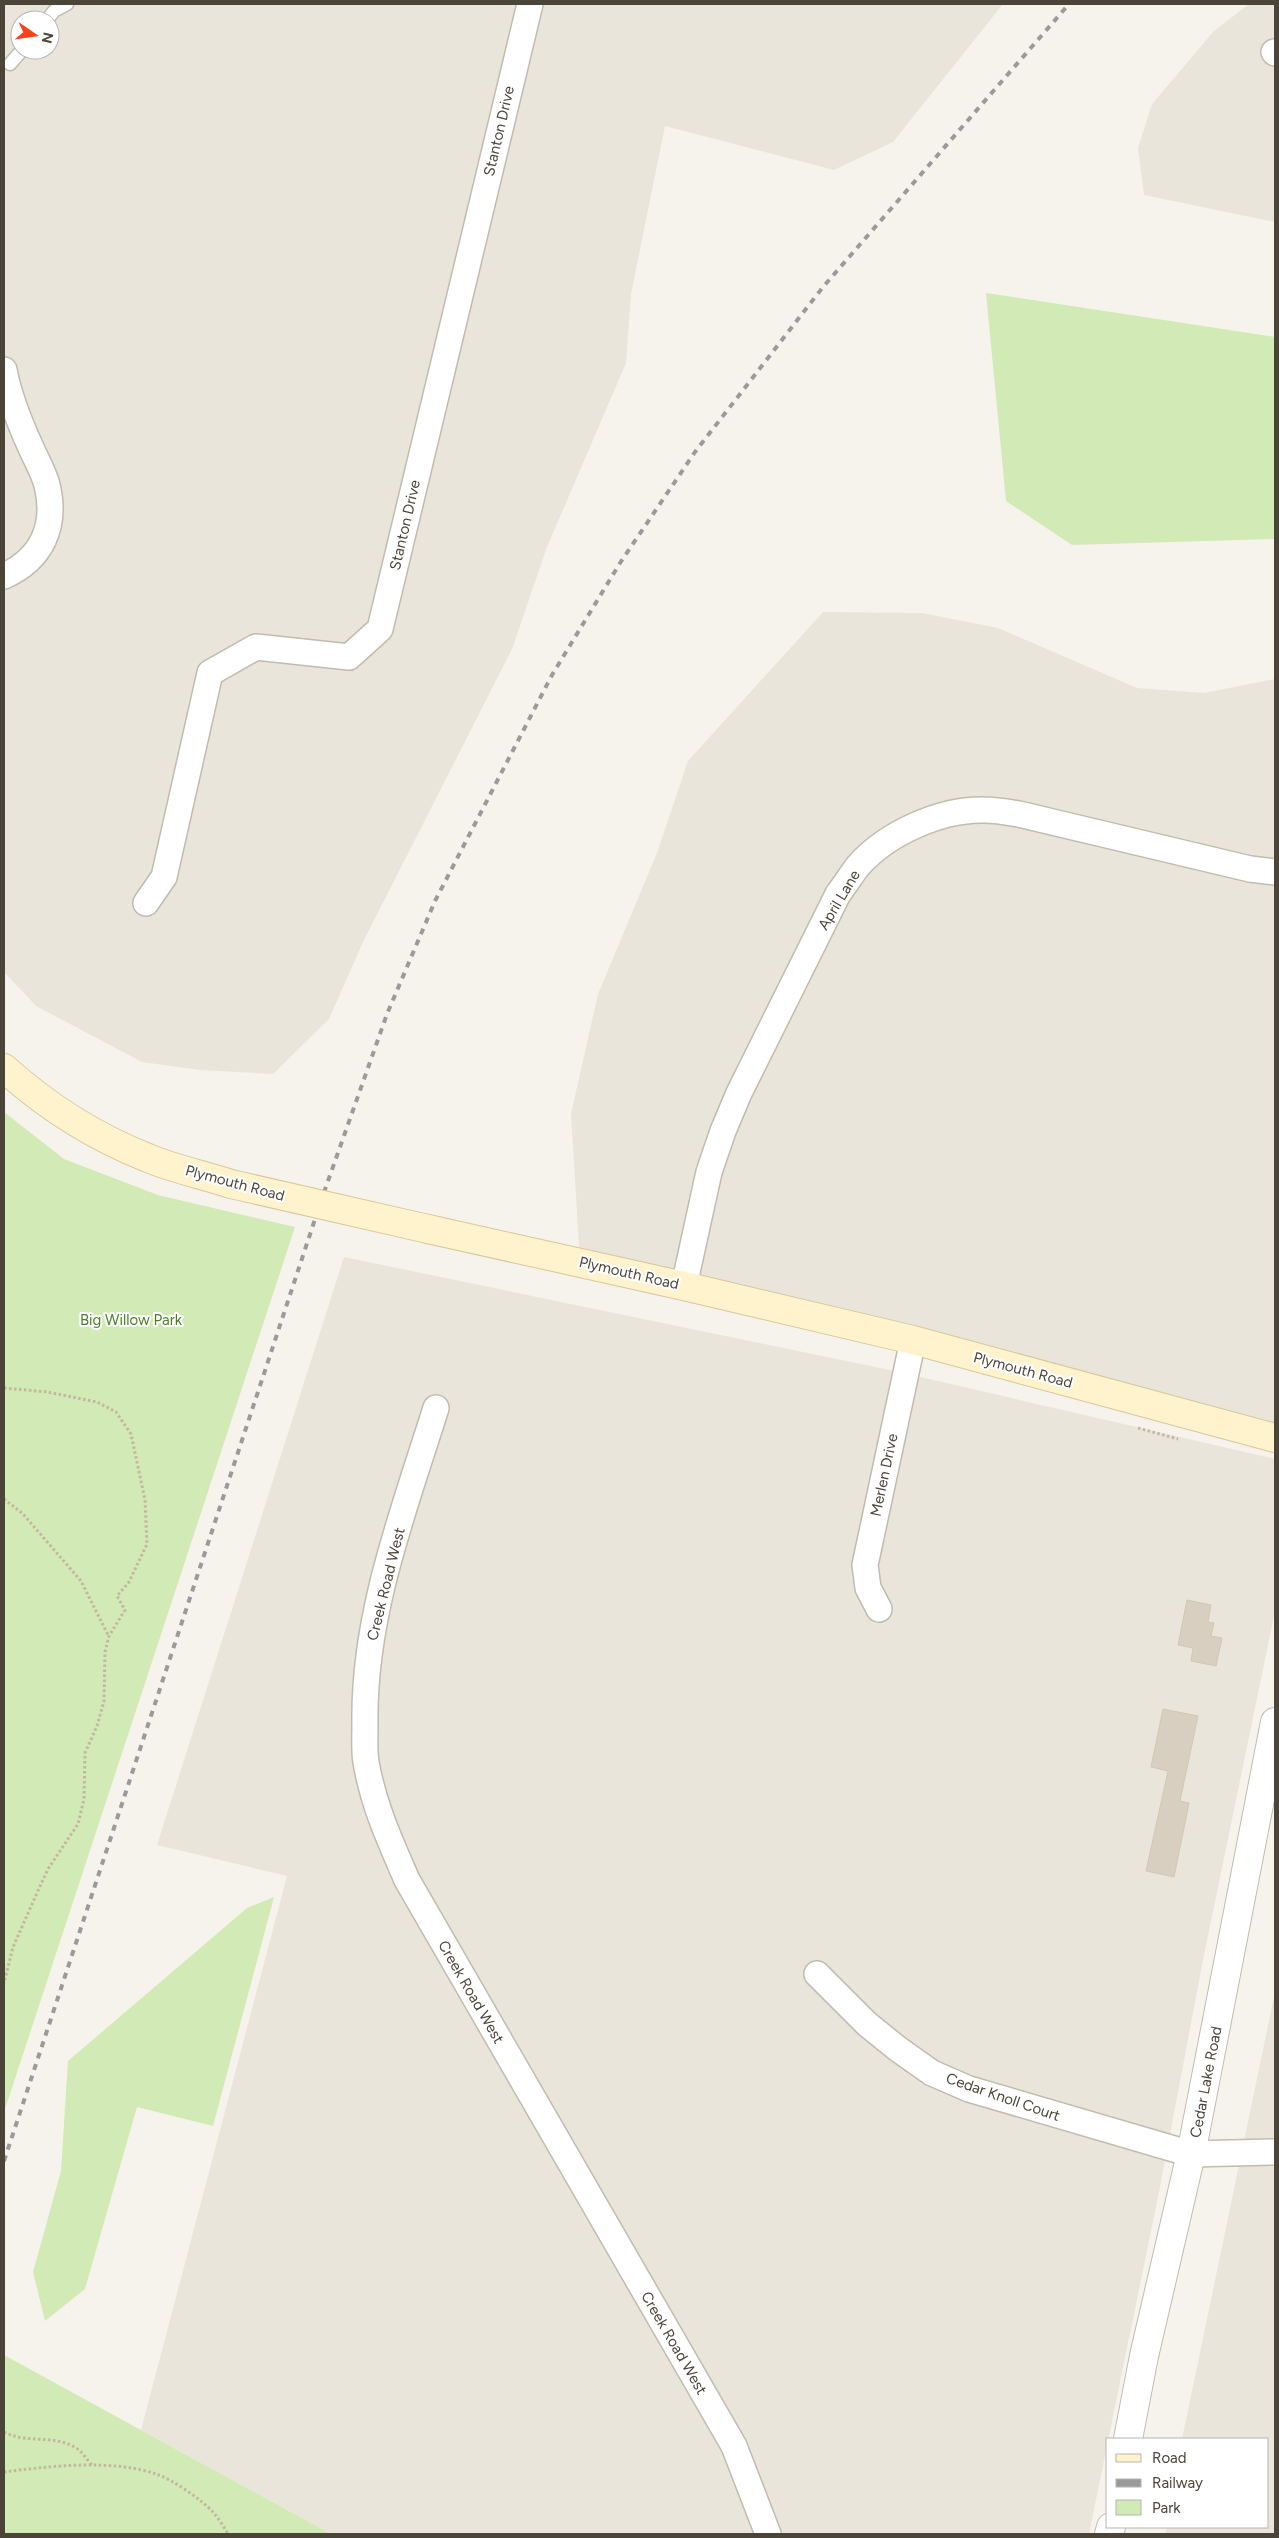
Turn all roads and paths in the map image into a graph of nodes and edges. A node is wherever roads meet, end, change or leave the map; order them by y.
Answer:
1 (67, 4) edge
2 (530, 4) edge
3 (56, 10) edge
4 (13, 60) edge
5 (10, 64) dead end
6 (4, 370) edge
7 (4, 576) edge
8 (1275, 872) edge
9 (146, 903) dead end
10 (4, 1068) edge
11 (684, 1286) junction
12 (913, 1340) junction
13 (4, 1388) edge
14 (436, 1408) dead end
15 (1132, 1427) dead end
16 (1275, 1438) edge
17 (1180, 1440) dead end
18 (4, 1499) edge
19 (879, 1609) dead end
20 (109, 1636) junction
21 (1275, 1722) edge
22 (817, 1974) dead end
23 (4, 1983) edge
24 (1275, 2152) edge
25 (1192, 2154) junction
26 (4, 2432) edge
27 (1128, 2438) edge
28 (92, 2465) junction
29 (4, 2472) edge
30 (228, 2534) edge
31 (768, 2534) edge

1 - 3 lane
2 - 9 street, Stanton Drive
4 - 5 lane
6 - 7 street
8 - 11 street, April Lane
10 - 11 main road, Plymouth Road, bridge
11 - 12 main road, Plymouth Road
12 - 16 main road, Plymouth Road
12 - 19 street, Merlen Drive
13 - 20 path
14 - 31 street, Creek Road West
15 - 17 path
18 - 20 path
20 - 23 path
21 - 25 street, Cedar Lake Road
22 - 25 street, Cedar Knoll Court
24 - 25 street, Cedar Knoll Court
25 - 27 street, Cedar Lake Road
26 - 28 path
28 - 29 path
28 - 30 path

